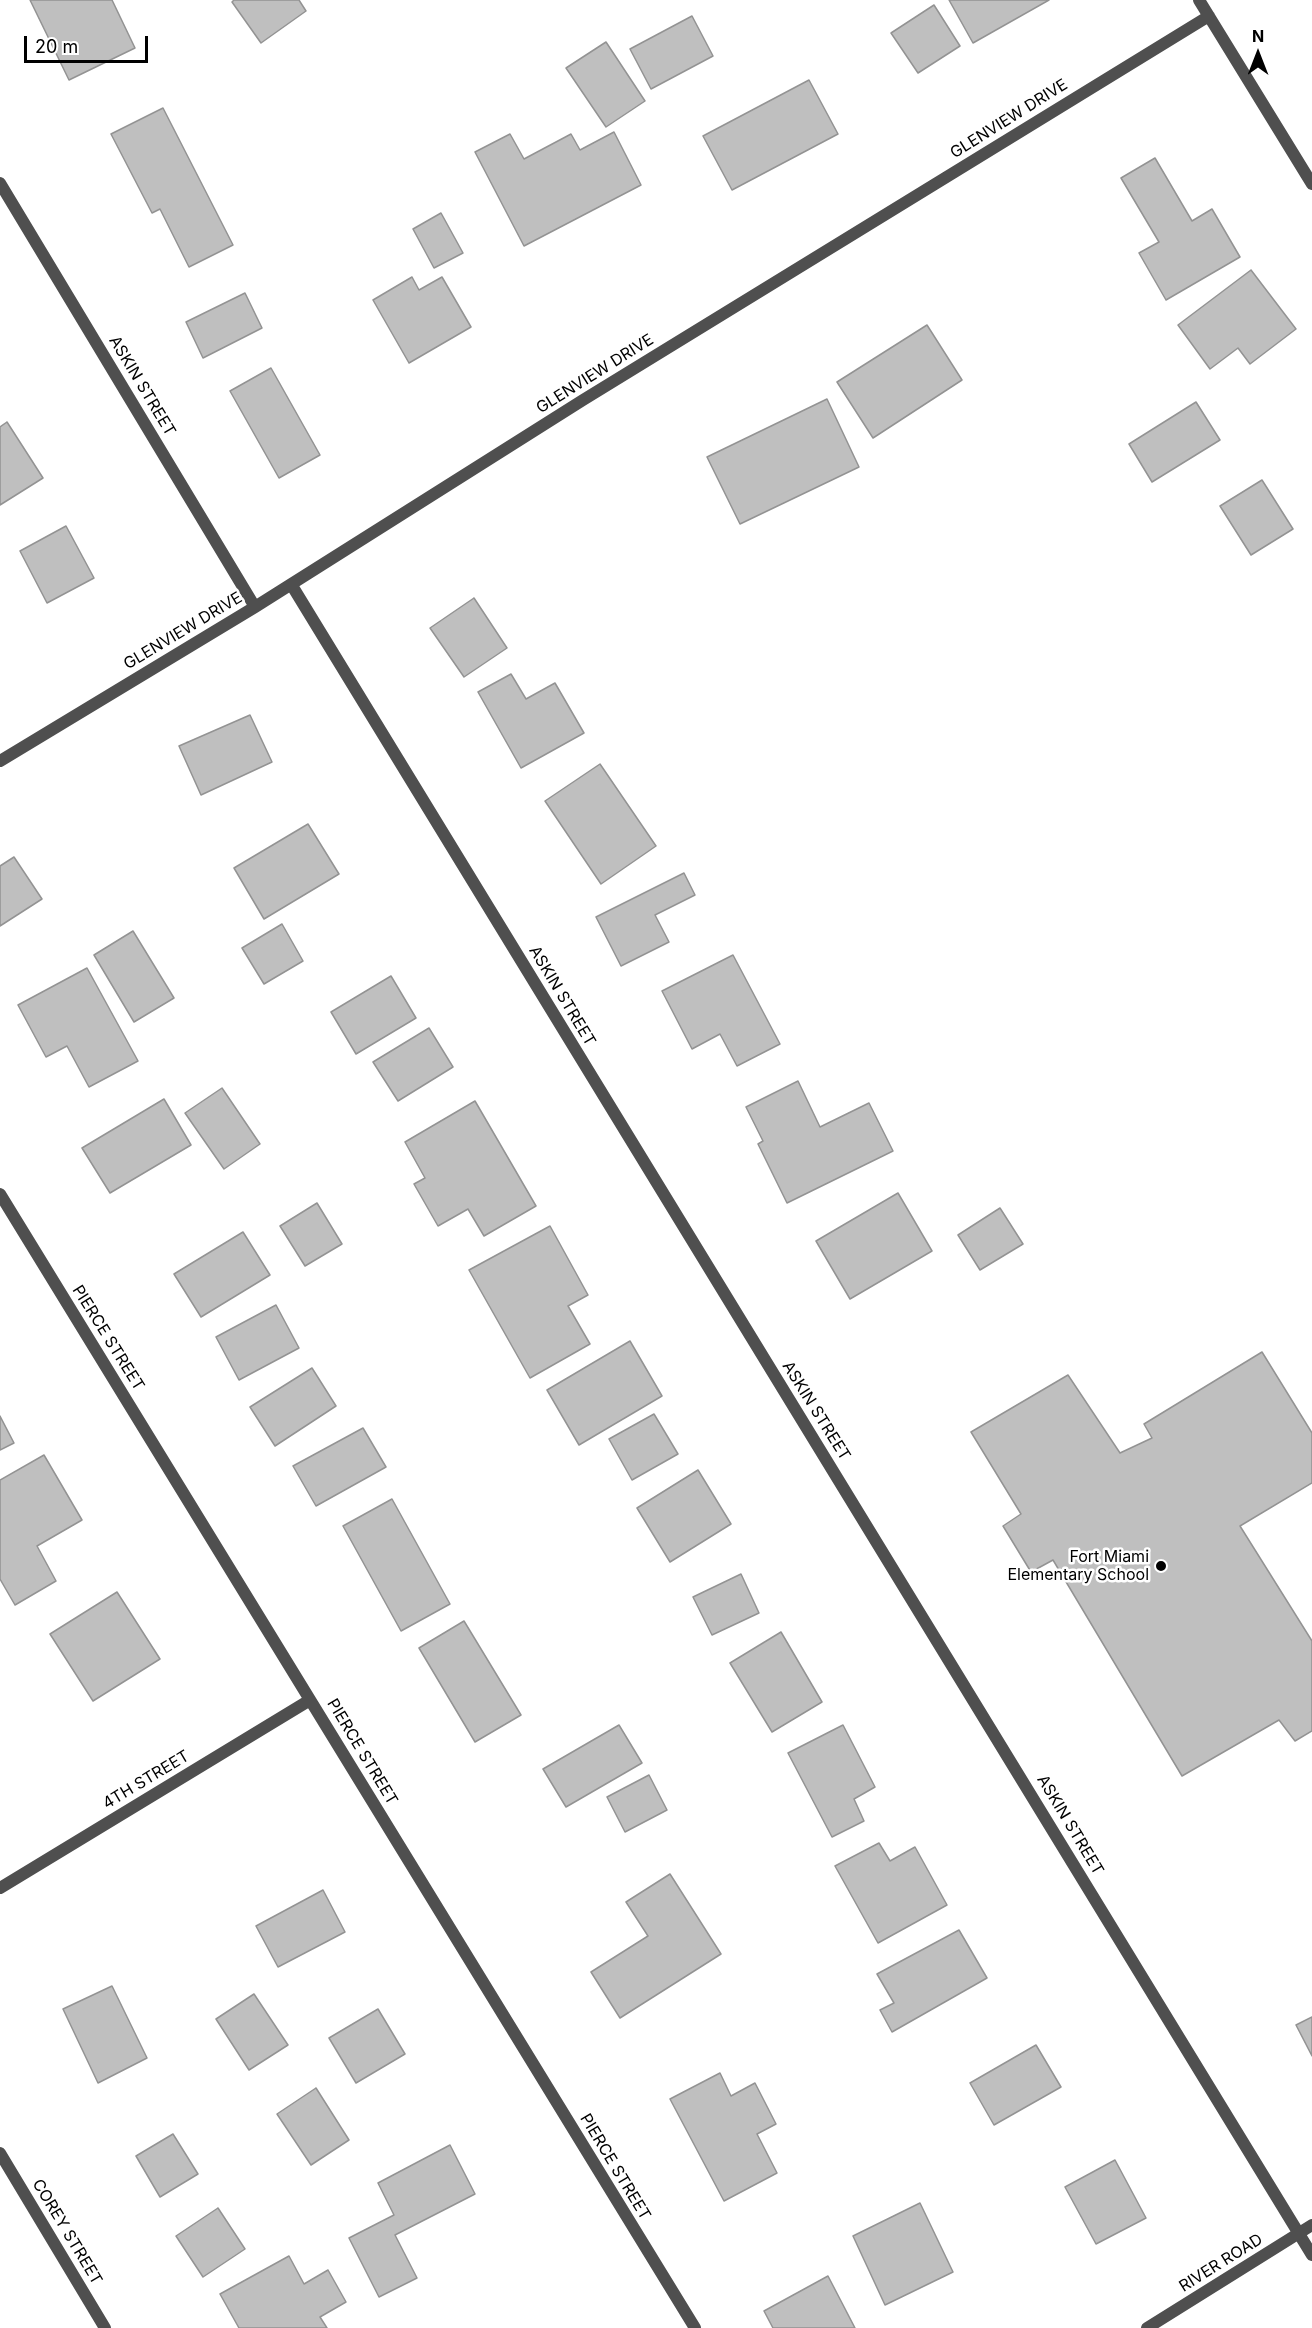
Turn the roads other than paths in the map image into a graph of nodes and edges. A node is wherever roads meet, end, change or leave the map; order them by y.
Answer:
1 (1199, 0) edge
2 (1209, 16) junction
3 (0, 183) edge
4 (1312, 184) edge
5 (291, 584) junction
6 (255, 607) junction
7 (0, 761) edge
8 (0, 1194) edge
9 (310, 1700) junction
10 (0, 1888) edge
11 (0, 2153) edge
12 (1312, 2225) edge
13 (1300, 2233) junction
14 (1312, 2255) edge
15 (105, 2328) edge
16 (695, 2328) edge
17 (1147, 2328) edge

1 - 2 street
2 - 4 street
2 - 5 street, GLENVIEW DRIVE
3 - 6 street, ASKIN STREET
5 - 6 street, GLENVIEW DRIVE
5 - 13 street, ASKIN STREET
6 - 7 street, GLENVIEW DRIVE
8 - 9 street, PIERCE STREET
9 - 10 street, 4TH STREET
9 - 16 street, PIERCE STREET
11 - 15 street, COREY STREET
12 - 13 street, RIVER ROAD
13 - 14 street, ASKIN STREET
13 - 17 street, RIVER ROAD

